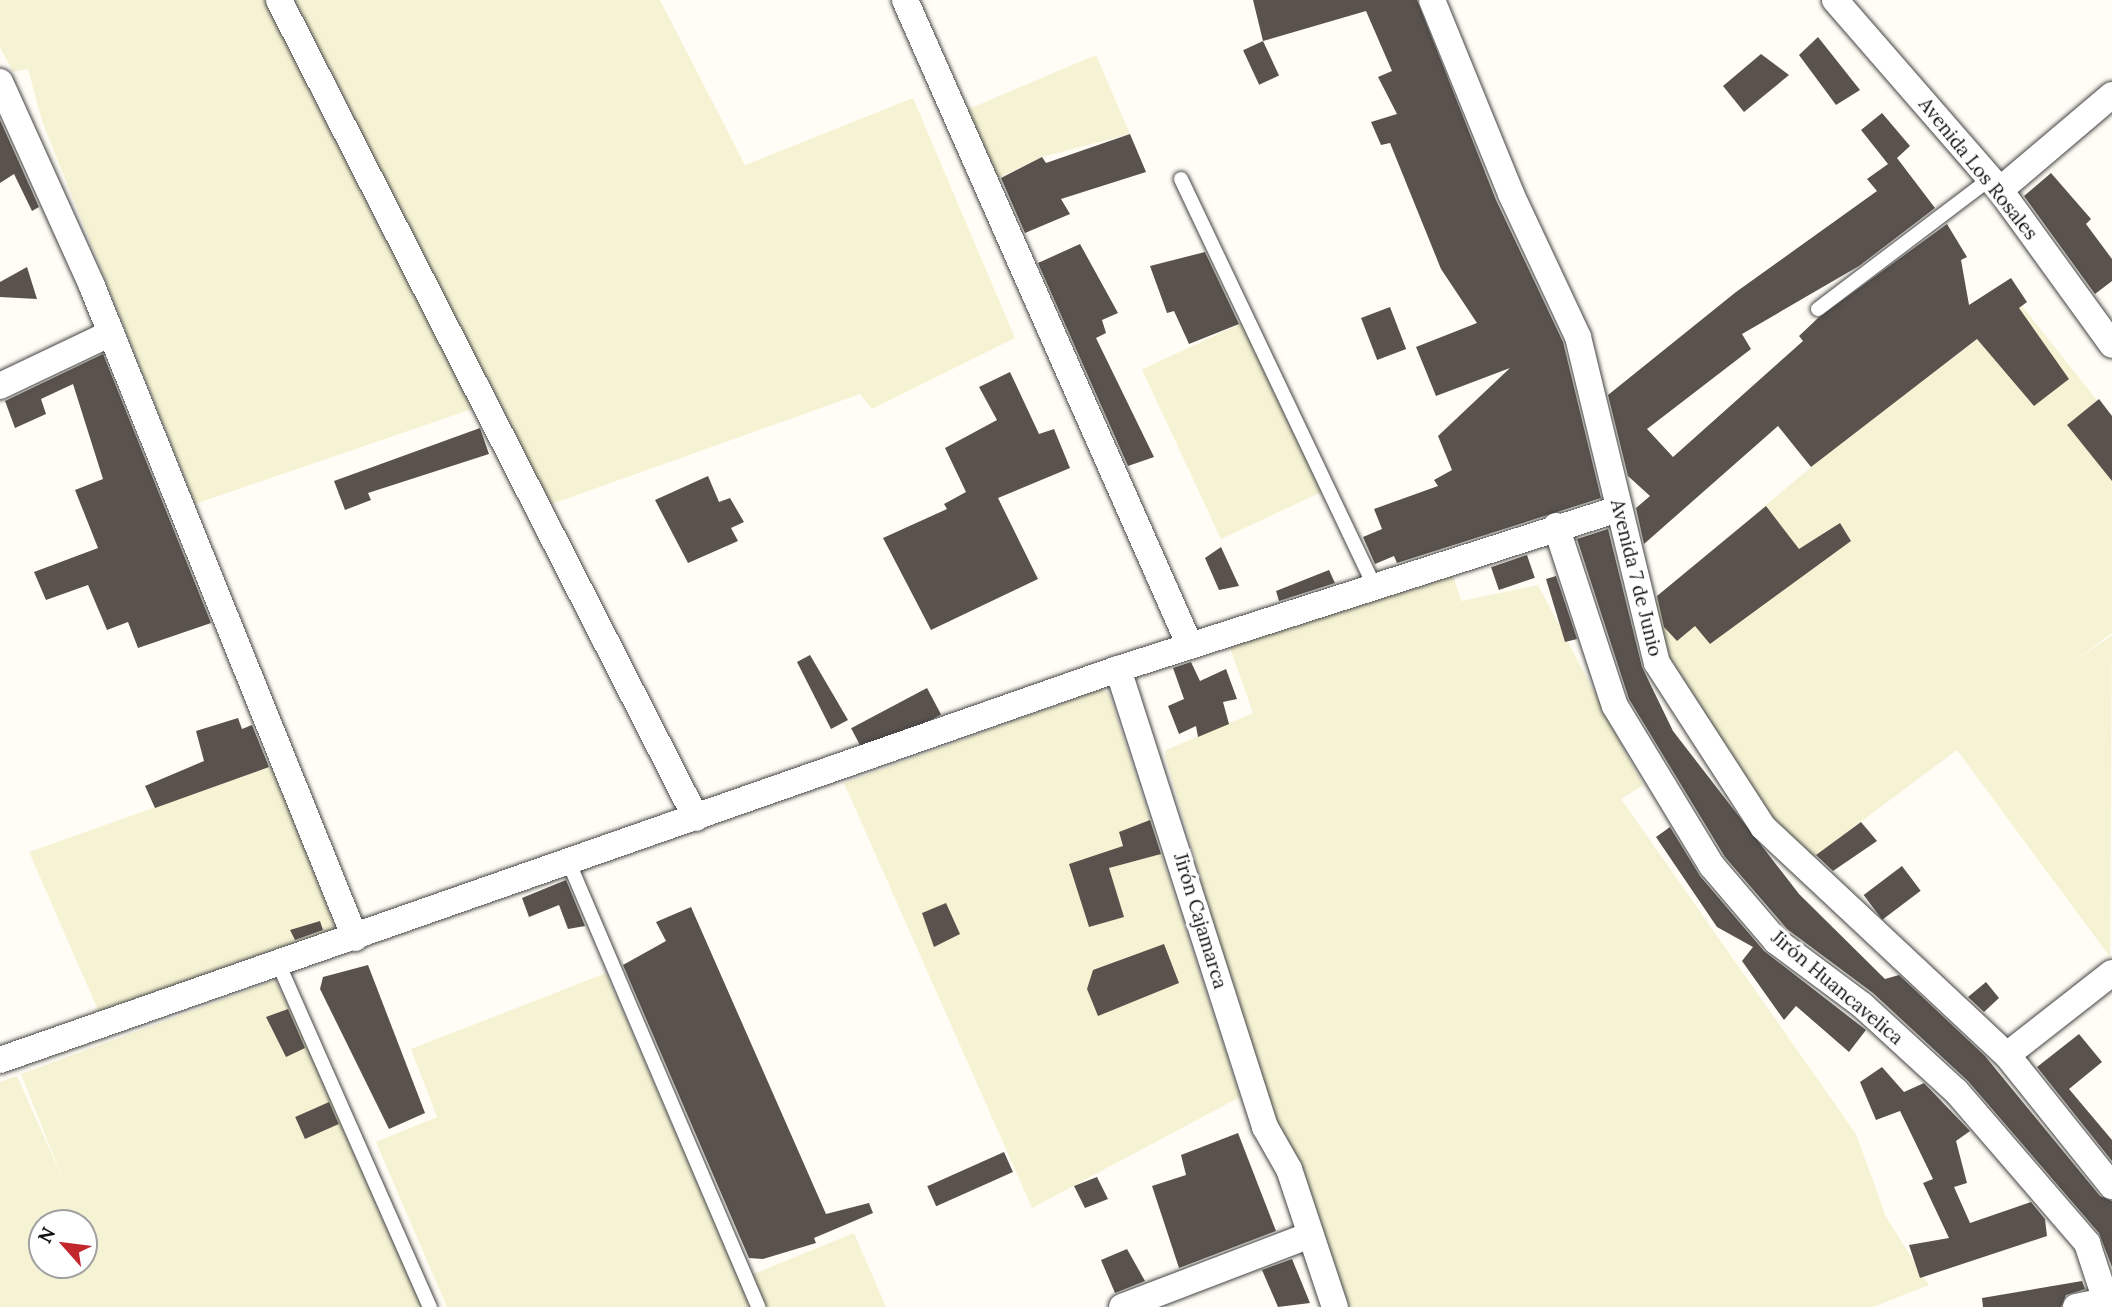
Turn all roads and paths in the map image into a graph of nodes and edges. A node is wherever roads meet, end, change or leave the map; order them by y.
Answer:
1 (279, 0) edge
2 (905, 0) edge
3 (1432, 0) edge
4 (1835, 0) edge
5 (0, 82) edge
6 (2112, 95) edge
7 (1181, 179) dead end
8 (1995, 184) junction
9 (1818, 309) dead end
10 (111, 333) junction
11 (2112, 345) edge
12 (0, 386) edge
13 (1618, 509) junction
14 (1556, 526) junction
15 (1373, 583) junction
16 (1190, 646) junction
17 (1118, 669) junction
18 (696, 818) junction
19 (569, 863) junction
20 (355, 938) junction
21 (279, 965) junction
22 (2112, 974) edge
23 (2007, 1055) junction
24 (0, 1060) edge
25 (2112, 1186) edge
26 (1311, 1235) junction
27 (2106, 1304) edge
28 (430, 1307) edge
29 (758, 1307) edge
30 (1122, 1307) edge
31 (1335, 1307) edge
32 (2076, 1307) edge

1 - 18 street
2 - 16 street
3 - 13 street, Avenida 7 de Junio
4 - 8 street, Avenida Los Rosales
5 - 10 street
6 - 8 street
7 - 15 lane
8 - 9 lane
8 - 11 street, Avenida Los Rosales
10 - 12 street
10 - 20 street
13 - 14 street
13 - 23 street, Avenida 7 de Junio
14 - 15 street
14 - 27 street, Jirón Huancavelica
15 - 16 street
16 - 17 street
17 - 18 street
17 - 26 street, Jirón Cajamarca
18 - 19 street
19 - 20 street
19 - 29 lane
20 - 21 street
21 - 24 street
21 - 28 lane
22 - 23 street
23 - 25 street, Avenida 7 de Junio
26 - 30 street
26 - 31 street, Jirón Cajamarca
27 - 32 street

